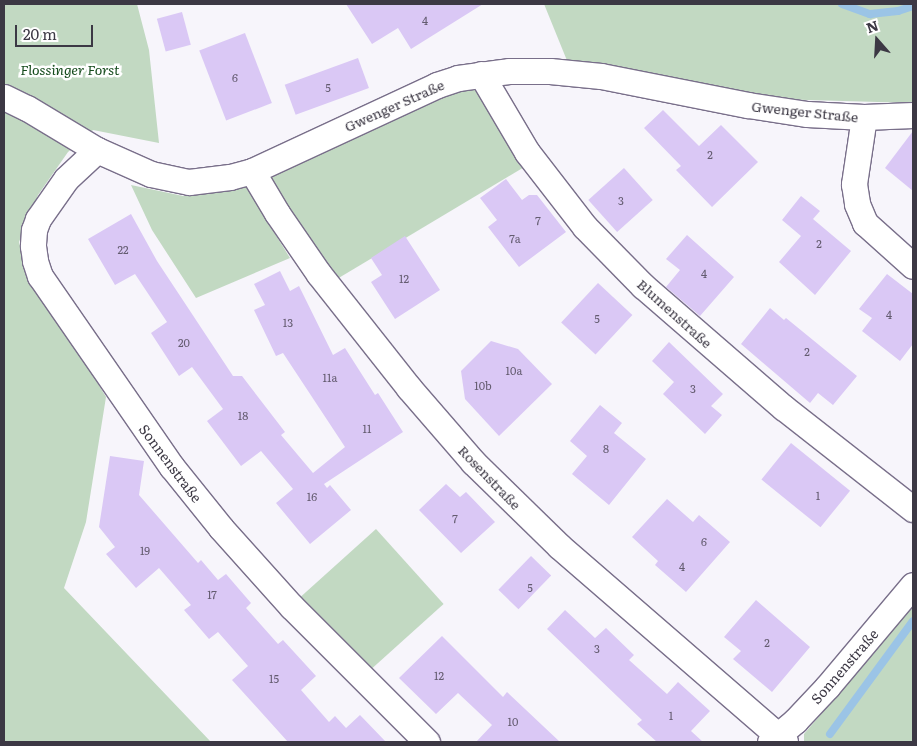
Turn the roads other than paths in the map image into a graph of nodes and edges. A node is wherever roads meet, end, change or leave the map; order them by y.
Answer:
1 (482, 74) junction
2 (4, 97) edge
3 (913, 115) edge
4 (864, 117) junction
5 (97, 150) junction
6 (252, 170) junction
7 (913, 266) edge
8 (913, 509) edge
9 (913, 585) edge
10 (778, 740) edge
11 (427, 742) edge

1 - 4 street, Gwenger Straße
1 - 6 street, Gwenger Straße
1 - 8 street, Blumenstraße
2 - 5 street, Gwenger Straße
3 - 4 street, Gwenger Straße
4 - 7 street
5 - 6 street, Gwenger Straße
5 - 11 street, Sonnenstraße
6 - 10 street, Rosenstraße
9 - 10 street, Sonnenstraße

